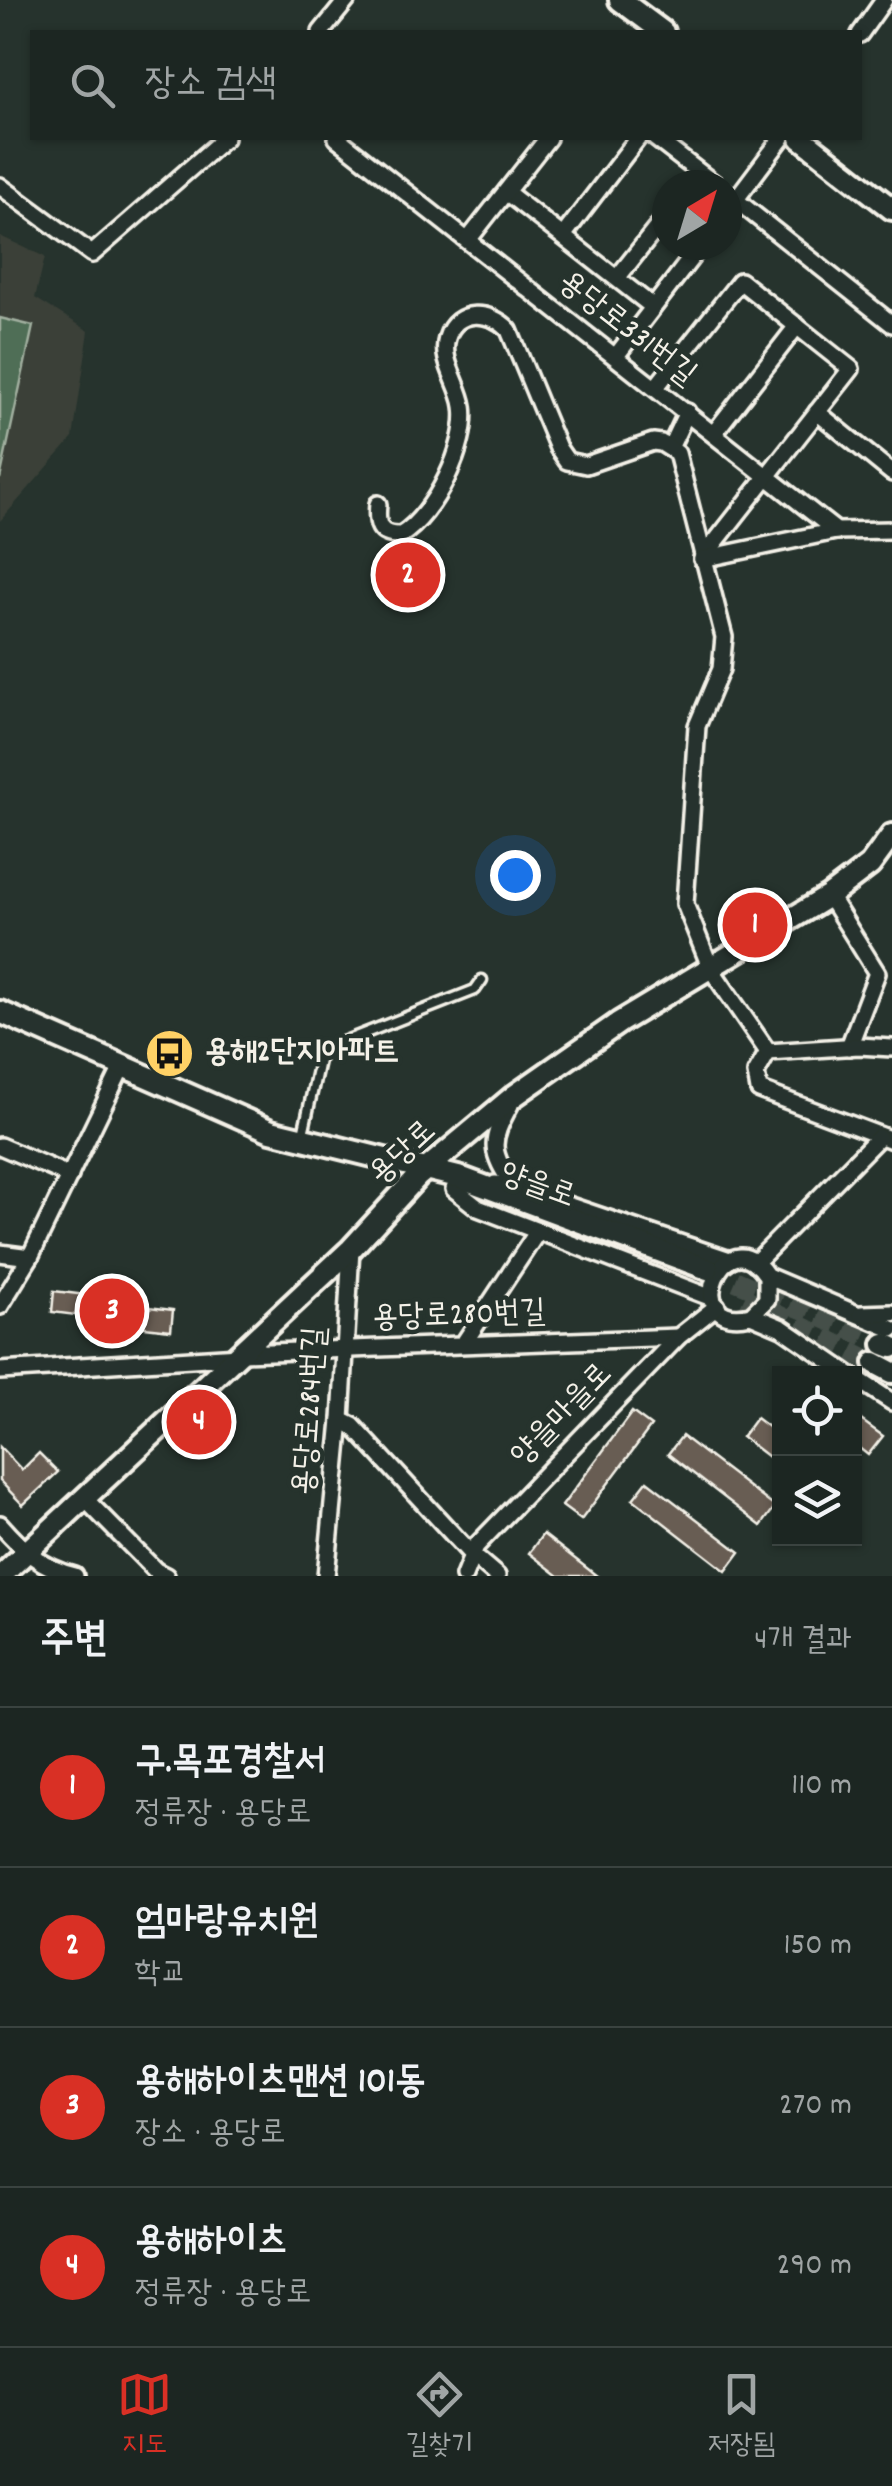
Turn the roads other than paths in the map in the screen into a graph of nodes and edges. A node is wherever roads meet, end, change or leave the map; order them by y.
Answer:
1 (347, 0) edge
2 (620, 0) edge
3 (884, 0) edge
4 (323, 30) edge
5 (660, 30) edge
6 (862, 31) edge
7 (223, 140) edge
8 (341, 140) edge
9 (546, 140) edge
10 (636, 140) edge
11 (657, 140) edge
12 (780, 140) edge
13 (804, 140) edge
14 (686, 170) edge
15 (0, 186) edge
16 (742, 186) edge
17 (506, 192) junction
18 (742, 210) edge
19 (892, 210) edge
20 (652, 234) edge
21 (563, 236) junction
22 (468, 240) junction
23 (689, 260) edge
24 (617, 278) junction
25 (653, 307) junction
26 (892, 324) edge
27 (797, 326) junction
28 (616, 356) junction
29 (656, 388) junction
30 (686, 412) junction
31 (817, 412) junction
32 (714, 433) junction
33 (670, 448) junction
34 (892, 473) edge
35 (766, 476) junction
36 (378, 504) dead end
37 (891, 528) edge
38 (836, 532) junction
39 (702, 559) junction
40 (890, 842) edge
41 (829, 896) junction
42 (712, 969) junction
43 (482, 980) dead end
44 (0, 1012) edge
45 (849, 1047) junction
46 (892, 1048) edge
47 (768, 1052) junction
48 (122, 1067) junction
49 (514, 1096) junction
50 (885, 1138) edge
51 (302, 1139) junction
52 (0, 1146) edge
53 (423, 1172) junction
54 (70, 1176) junction
55 (458, 1183) junction
56 (514, 1186) junction
57 (538, 1231) junction
58 (351, 1249) junction
59 (0, 1253) edge
60 (30, 1257) junction
61 (730, 1260) junction
62 (755, 1263) junction
63 (766, 1276) junction
64 (711, 1288) junction
65 (0, 1306) edge
66 (892, 1313) edge
67 (851, 1314) junction
68 (751, 1315) junction
69 (678, 1337) junction
70 (464, 1343) junction
71 (345, 1350) junction
72 (887, 1351) edge
73 (241, 1355) junction
74 (839, 1366) edge
75 (0, 1371) edge
76 (862, 1382) edge
77 (892, 1402) edge
78 (341, 1420) junction
79 (86, 1500) junction
80 (0, 1524) edge
81 (470, 1553) junction
82 (27, 1554) junction
83 (2, 1576) edge
84 (75, 1576) edge
85 (166, 1576) edge
86 (326, 1576) edge
87 (464, 1576) edge
88 (497, 1576) edge

1 - 4 street
2 - 5 street
3 - 6 street
7 - 15 street
8 - 22 street, 용당로331번길
9 - 17 street
10 - 21 street
11 - 14 street
12 - 16 street
13 - 19 street
17 - 21 street
17 - 22 street
18 - 26 street
20 - 24 street
21 - 24 street
22 - 28 street, 용당로331번길
23 - 25 street
24 - 25 street
25 - 28 street
27 - 29 street
27 - 31 street
27 - 32 street
28 - 29 street, 용당로331번길
29 - 30 street, 용당로331번길
30 - 32 street, 용당로331번길
30 - 33 street
31 - 34 street
31 - 35 street
32 - 35 street, 용당로331번길
33 - 36 street
33 - 39 street
35 - 38 street, 용당로331번길
35 - 39 street
37 - 38 street
38 - 39 street
39 - 42 street
40 - 41 street, 용당로
41 - 42 street, 용당로
41 - 45 street
42 - 47 street
42 - 49 street, 용당로
43 - 51 lane
44 - 48 street, 양을로
45 - 46 street
45 - 47 street
47 - 50 street
48 - 51 street, 양을로
48 - 54 street
49 - 53 street, 용당로
49 - 56 street
50 - 62 street
51 - 53 street, 양을로
52 - 54 street
53 - 55 street, 양을로
53 - 58 street, 용당로
54 - 60 street
55 - 56 street
55 - 57 street
55 - 64 street, 양을로
56 - 61 street
57 - 64 street
57 - 70 street
58 - 71 street, 용당로284번길
58 - 73 street, 용당로
59 - 60 street
60 - 65 street
61 - 62 street
61 - 64 street
62 - 63 street
63 - 67 street
63 - 68 street
64 - 68 street
64 - 69 street, 양을마을로
66 - 67 street
67 - 72 street
68 - 74 street
69 - 70 street, 용당로280번길
69 - 81 street, 양을마을로
70 - 71 street, 용당로280번길
71 - 73 street, 용당로280번길
71 - 78 street, 용당로284번길
73 - 75 street, 용당로280번길
73 - 79 street, 용당로
76 - 77 street
78 - 81 street
78 - 86 street, 용당로284번길
79 - 82 street, 용당로
79 - 85 street
80 - 82 street
81 - 87 street, 양을마을로
81 - 88 street
82 - 83 street, 용당로
82 - 84 street

